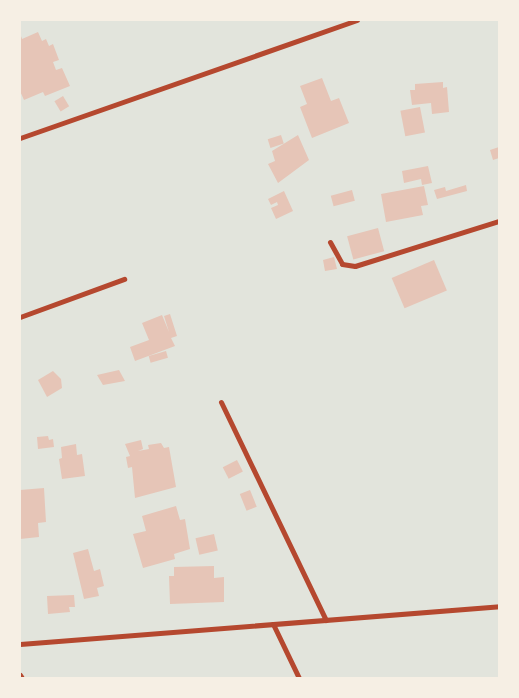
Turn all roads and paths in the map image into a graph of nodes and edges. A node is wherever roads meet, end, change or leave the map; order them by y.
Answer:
1 (356, 20) edge
2 (20, 138) edge
3 (499, 221) edge
4 (330, 242) dead end
5 (124, 279) dead end
6 (20, 317) edge
7 (221, 402) dead end
8 (499, 606) edge
9 (326, 620) junction
10 (273, 624) junction
11 (20, 644) edge
12 (299, 678) edge

1 - 2 street
3 - 4 street
5 - 6 street
7 - 9 street
8 - 9 street
9 - 10 street
10 - 11 street
10 - 12 street

